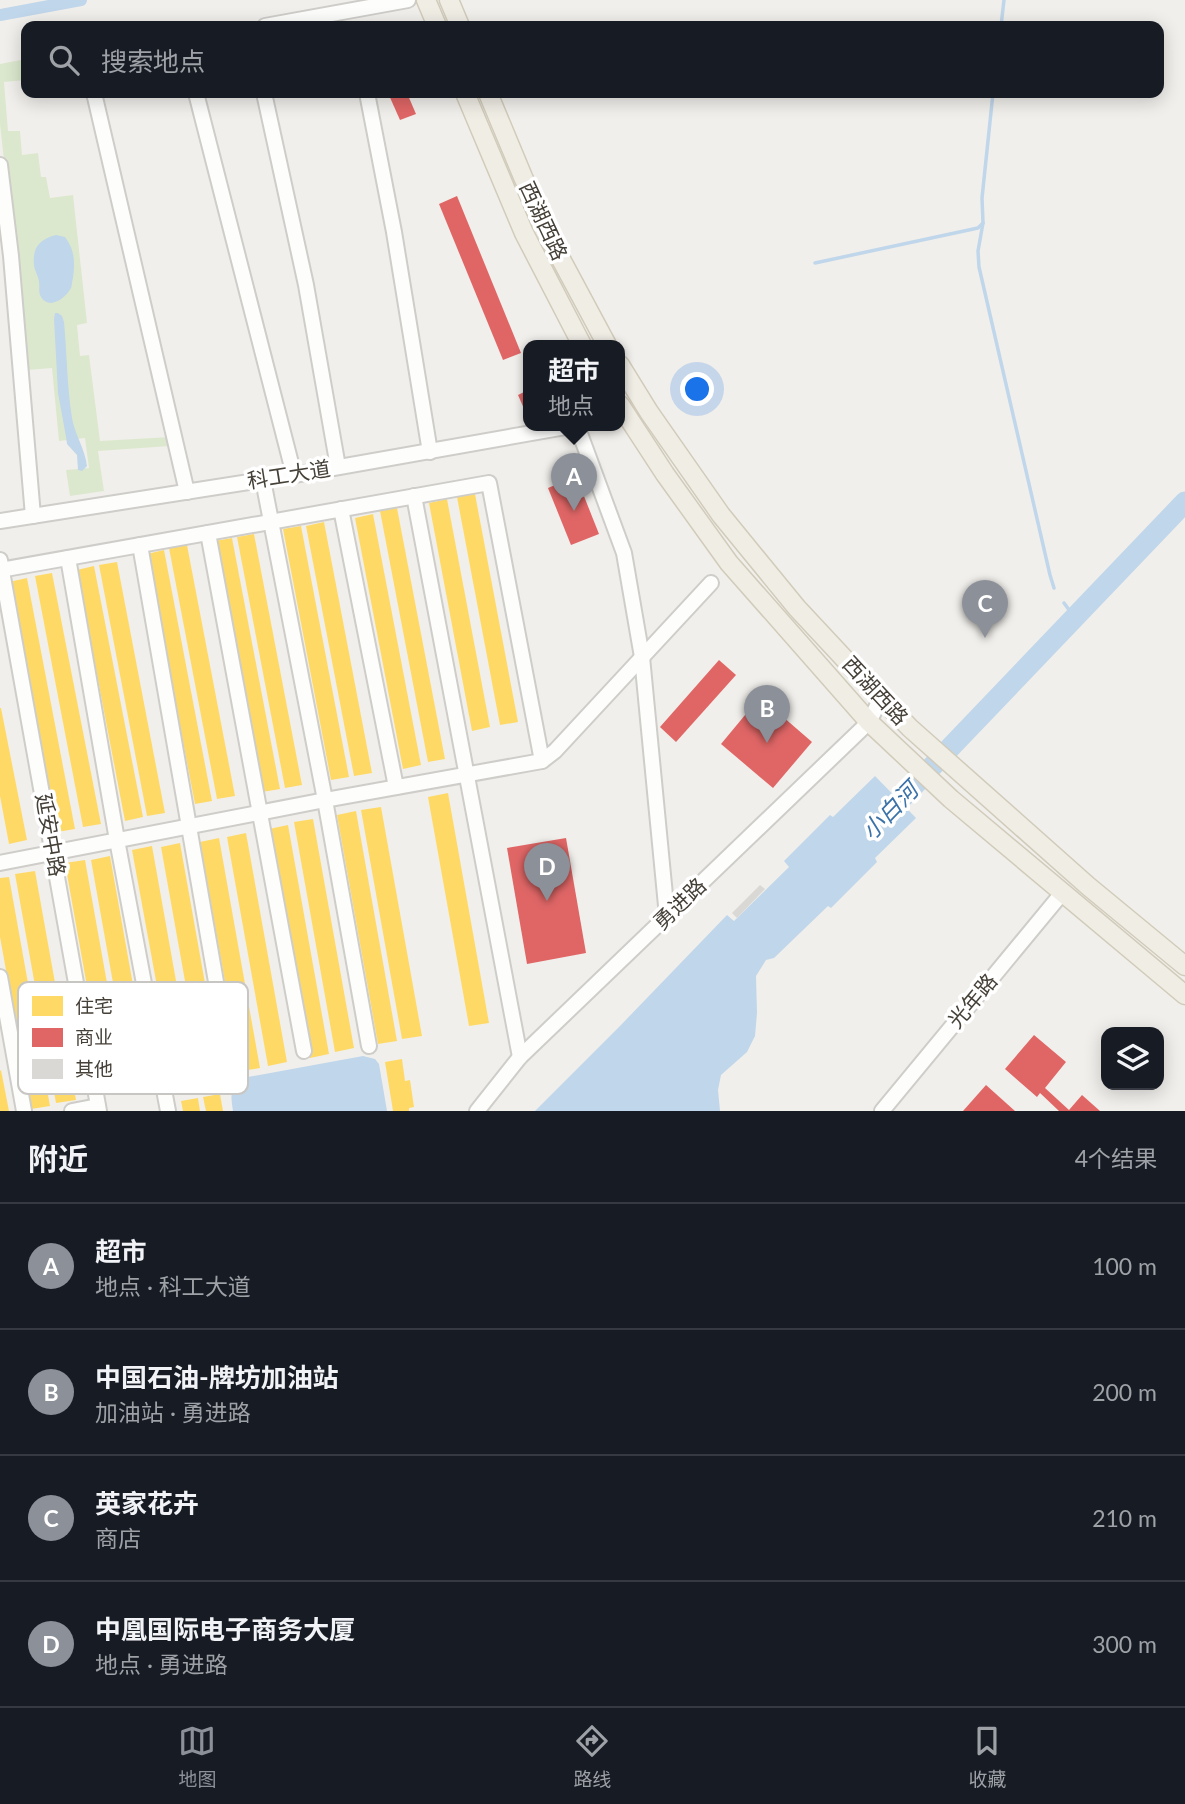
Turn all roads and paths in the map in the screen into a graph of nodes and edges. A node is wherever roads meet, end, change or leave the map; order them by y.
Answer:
1 (408, 0) edge
2 (426, 0) edge
3 (449, 0) edge
4 (353, 10) junction
5 (292, 21) edge
6 (355, 21) edge
7 (435, 21) edge
8 (458, 21) edge
9 (95, 98) edge
10 (197, 98) edge
11 (265, 98) edge
12 (368, 98) edge
13 (467, 98) edge
14 (490, 98) edge
15 (0, 165) edge
16 (579, 340) edge
17 (604, 340) edge
18 (625, 373) edge
19 (625, 413) edge
20 (560, 431) edge
21 (579, 431) edge
22 (430, 452) junction
23 (338, 467) junction
24 (294, 475) junction
25 (263, 480) junction
26 (187, 492) junction
27 (414, 496) junction
28 (341, 509) junction
29 (33, 516) junction
30 (0, 521) edge
31 (272, 522) junction
32 (208, 533) junction
33 (140, 545) junction
34 (68, 558) junction
35 (1, 566) edge
36 (712, 583) dead end
37 (642, 657) junction
38 (881, 698) junction
39 (869, 722) junction
40 (542, 761) junction
41 (467, 775) junction
42 (396, 788) junction
43 (325, 800) junction
44 (261, 812) junction
45 (189, 826) junction
46 (117, 840) junction
47 (53, 852) junction
48 (0, 863) edge
49 (1063, 892) junction
50 (667, 916) junction
51 (1185, 966) edge
52 (0, 977) edge
53 (76, 982) edge
54 (144, 982) edge
55 (216, 982) edge
56 (1185, 995) edge
57 (369, 1046) dead end
58 (304, 1051) dead end
59 (520, 1057) junction
60 (18, 1078) edge
61 (98, 1109) edge
62 (72, 1111) edge
63 (477, 1111) edge
64 (882, 1111) edge

1 - 4 street
2 - 7 main road
3 - 8 main road
4 - 5 street
4 - 6 street
9 - 26 street
10 - 24 street
11 - 23 street
12 - 22 street
13 - 16 main road, 西湖西路
14 - 17 main road, 西湖西路
15 - 29 street
18 - 38 main road, 西湖西路
19 - 39 main road, 西湖西路
20 - 22 street, 科工大道
21 - 37 street
22 - 23 street, 科工大道
23 - 24 street, 科工大道
24 - 25 street, 科工大道
25 - 26 street, 科工大道
25 - 31 street
26 - 29 street, 科工大道
27 - 28 street
27 - 40 street
27 - 41 street
28 - 31 street
28 - 42 street
29 - 30 street, 科工大道
31 - 32 street
31 - 43 street
32 - 33 street
32 - 44 street
33 - 34 street
33 - 45 street
34 - 35 street
34 - 46 street
35 - 47 street, 延安中路
36 - 37 street
37 - 40 street
37 - 50 street
38 - 39 street, 勇进路
38 - 51 main road, 西湖西路
39 - 49 main road, 西湖西路
39 - 50 street, 勇进路
40 - 41 street
41 - 42 street
41 - 59 street
42 - 43 street
43 - 44 street
43 - 57 street
44 - 45 street
44 - 58 street
45 - 46 street
45 - 55 street
46 - 47 street
46 - 54 street
47 - 48 street
47 - 53 street, 延安中路
49 - 56 main road, 西湖西路
49 - 64 street, 光年路
50 - 59 street, 勇进路
52 - 60 street
59 - 63 street, 勇进路
61 - 62 street

